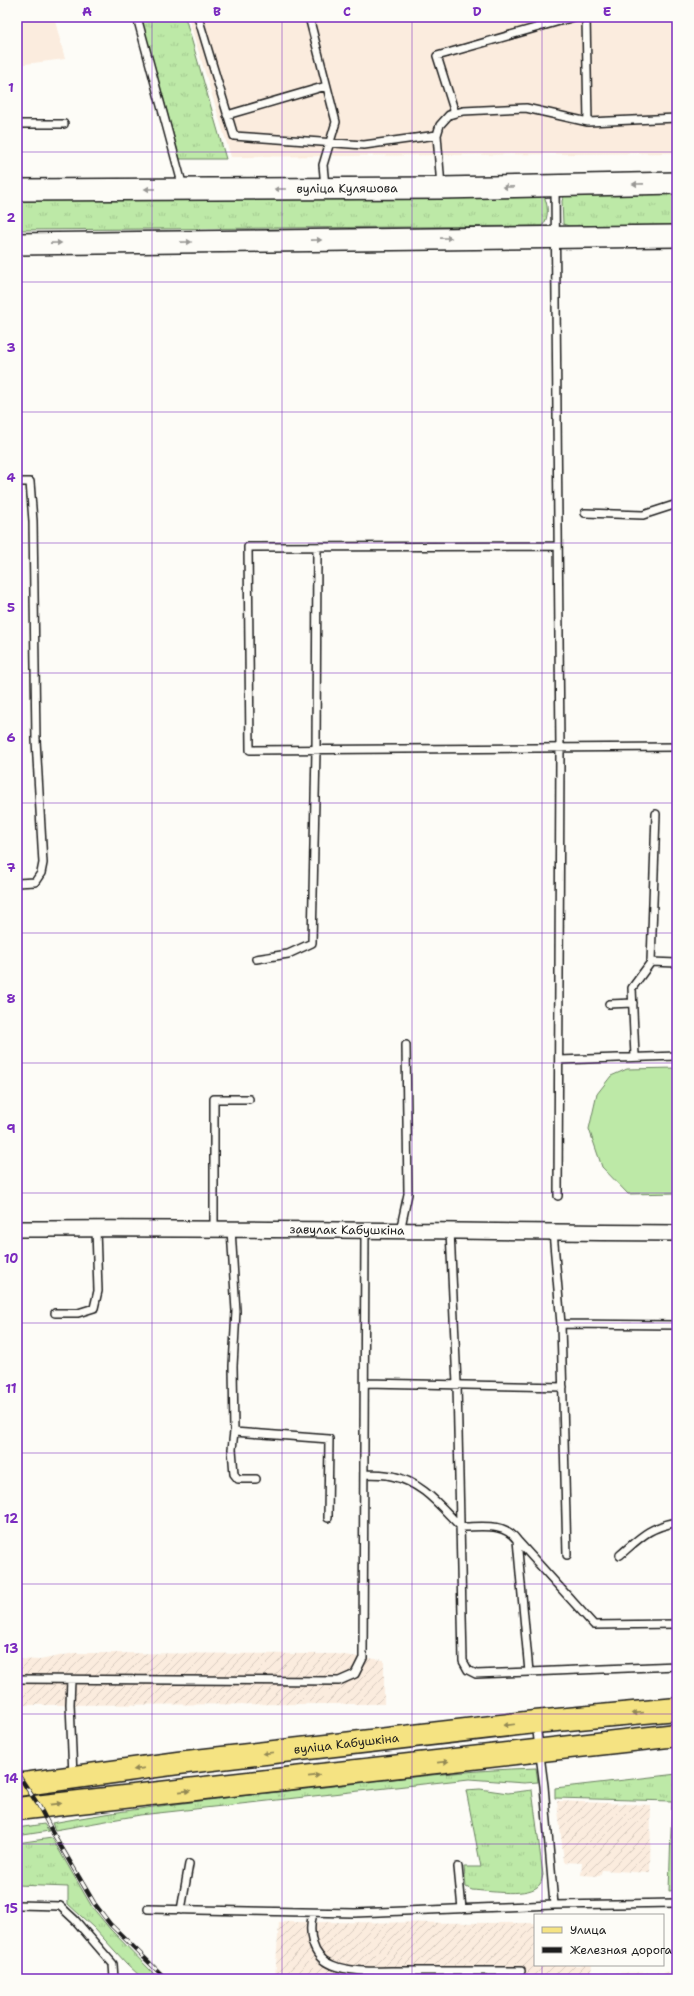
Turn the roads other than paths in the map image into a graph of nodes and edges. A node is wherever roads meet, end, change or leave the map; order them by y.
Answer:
1 (137, 17) edge
2 (198, 17) edge
3 (309, 17) edge
4 (574, 17) edge
5 (586, 17) edge
6 (326, 86) junction
7 (455, 113) junction
8 (227, 115) junction
9 (677, 118) edge
10 (588, 122) junction
11 (17, 124) edge
12 (64, 124) dead end
13 (437, 135) junction
14 (328, 144) junction
15 (677, 183) edge
16 (554, 186) junction
17 (441, 188) junction
18 (184, 189) junction
19 (326, 189) junction
20 (17, 190) edge
21 (677, 236) edge
22 (556, 237) junction
23 (17, 244) edge
24 (17, 482) edge
25 (677, 504) edge
26 (585, 513) dead end
27 (558, 546) junction
28 (317, 547) junction
29 (677, 747) edge
30 (560, 749) junction
31 (316, 750) junction
32 (656, 814) dead end
33 (17, 883) edge
34 (256, 959) dead end
35 (651, 962) junction
36 (677, 963) edge
37 (633, 1003) junction
38 (609, 1004) dead end
39 (406, 1045) dead end
40 (635, 1056) junction
41 (677, 1056) edge
42 (559, 1060) junction
43 (250, 1099) dead end
44 (558, 1196) dead end
45 (214, 1228) junction
46 (231, 1228) junction
47 (17, 1229) edge
48 (96, 1229) junction
49 (365, 1231) junction
50 (400, 1231) junction
51 (450, 1231) junction
52 (553, 1232) junction
53 (677, 1233) edge
54 (55, 1313) dead end
55 (561, 1324) junction
56 (677, 1325) edge
57 (366, 1383) junction
58 (457, 1384) junction
59 (563, 1387) junction
60 (234, 1432) junction
61 (364, 1474) junction
62 (256, 1479) dead end
63 (328, 1518) dead end
64 (677, 1522) edge
65 (461, 1527) junction
66 (517, 1540) junction
67 (567, 1555) dead end
68 (620, 1555) dead end
69 (677, 1624) edge
70 (677, 1666) edge
71 (529, 1672) junction
72 (17, 1679) edge
73 (71, 1680) junction
74 (677, 1709) edge
75 (535, 1722) junction
76 (677, 1736) edge
77 (540, 1751) junction
78 (73, 1778) junction
79 (17, 1785) edge
80 (17, 1809) edge
81 (188, 1864) dead end
82 (458, 1867) dead end
83 (677, 1903) edge
84 (554, 1904) junction
85 (17, 1905) edge
86 (148, 1909) dead end
87 (462, 1909) junction
88 (181, 1910) junction
89 (313, 1913) junction
90 (521, 1972) dead end
91 (114, 1979) edge

1 - 18 lane
2 - 8 lane
3 - 6 lane
4 - 7 lane
5 - 10 lane
6 - 8 lane
6 - 14 lane
7 - 10 lane
7 - 13 lane
8 - 14 lane
9 - 10 lane
11 - 12 lane
13 - 14 lane
13 - 17 lane
14 - 19 lane
15 -> 16 main road, вуліца Куляшова
16 -> 17 main road, вуліца Куляшова
16 - 22 lane
17 - 19 main road, вуліца Куляшова
19 -> 18 main road, вуліца Куляшова
18 -> 20 main road, вуліца Куляшова
21 - 22 main road
23 -> 22 main road
22 - 27 lane
24 - 33 lane
25 - 26 lane
27 - 28 lane
27 - 30 lane
28 - 31 lane
28 - 31 lane
29 - 30 lane
30 - 31 lane
30 - 42 lane
31 - 34 lane
32 - 35 lane
35 - 36 lane
35 - 37 lane
37 - 38 lane
37 - 40 lane
39 - 50 lane
40 - 41 lane
40 - 42 lane
42 - 44 lane
43 - 45 lane
45 - 46 street, завулак Кабушкіна
45 - 48 street, завулак Кабушкіна
46 - 49 street, завулак Кабушкіна
46 - 60 lane
47 - 48 street, завулак Кабушкіна
48 - 54 lane
49 - 50 street, завулак Кабушкіна
49 - 57 lane
50 - 51 street, завулак Кабушкіна
51 - 52 street, завулак Кабушкіна
51 - 58 lane
52 - 53 street, завулак Кабушкіна
52 - 55 lane
55 - 56 lane
55 - 59 lane
57 - 58 lane
57 - 61 lane
58 - 59 lane
58 - 65 lane
59 - 67 lane
60 - 62 lane
60 - 63 lane
61 - 65 lane
61 - 73 lane
64 - 68 lane
65 - 66 lane
65 - 71 lane
66 - 69 lane
66 - 71 lane
70 - 71 lane
72 - 73 lane
73 - 78 lane
74 -> 75 main road, вуліца Кабушкіна
75 - 77 lane
75 -> 78 main road, вуліца Кабушкіна
76 - 77 main road
80 -> 77 main road
77 - 84 lane
78 - 79 main road, вуліца Кабушкіна
81 - 88 lane
82 - 87 lane
83 - 84 lane
84 - 87 lane
85 - 91 lane
86 - 88 lane
87 - 89 lane
88 - 89 lane
89 - 90 lane

